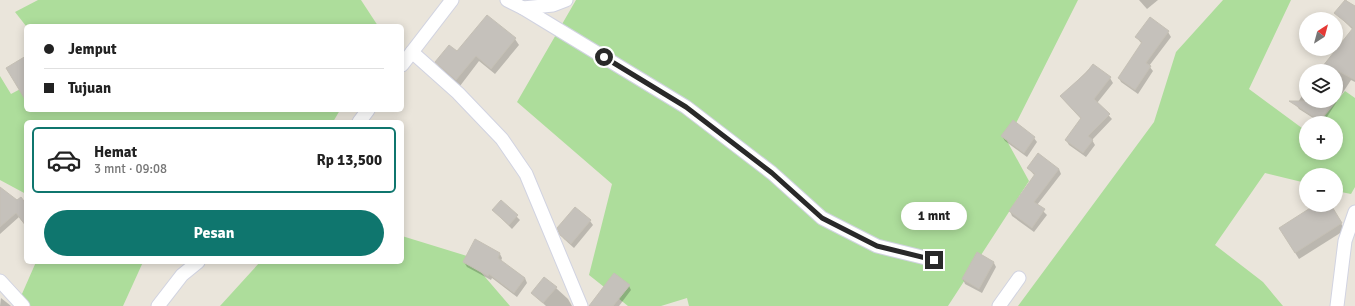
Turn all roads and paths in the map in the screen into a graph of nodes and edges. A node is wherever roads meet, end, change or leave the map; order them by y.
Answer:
1 (452, 0) edge
2 (507, 0) edge
3 (566, 0) edge
4 (523, 8) junction
5 (412, 52) junction
6 (404, 62) edge
7 (1355, 212) edge
8 (934, 260) dead end
9 (196, 264) edge
10 (1019, 278) dead end
11 (0, 281) edge
12 (23, 306) edge
13 (158, 306) edge
14 (581, 306) edge
15 (999, 306) edge
16 (1337, 306) edge

1 - 5 street
2 - 4 street
3 - 4 street
4 - 8 street
5 - 6 street
5 - 14 street
7 - 16 street
9 - 13 street
10 - 15 street
11 - 12 street

